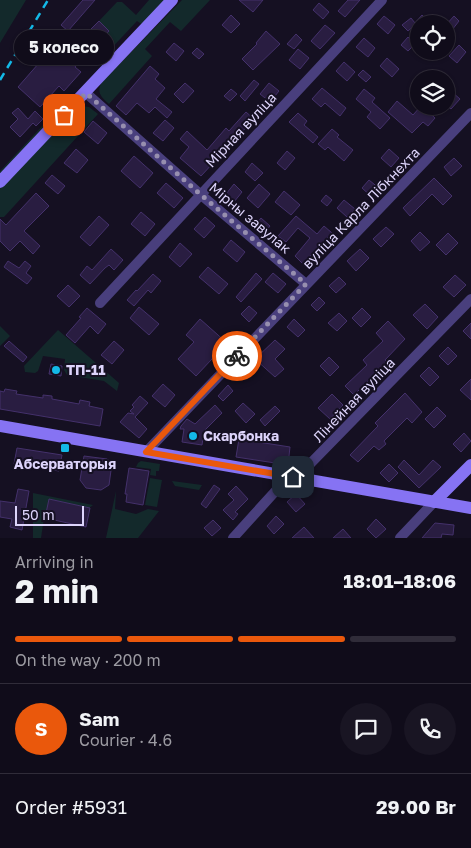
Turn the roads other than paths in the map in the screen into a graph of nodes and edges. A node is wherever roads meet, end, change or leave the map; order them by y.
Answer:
1 (172, 0) edge
2 (382, 0) edge
3 (86, 93) junction
4 (471, 113) edge
5 (0, 182) edge
6 (200, 194) junction
7 (306, 284) junction
8 (471, 299) edge
9 (100, 303) dead end
10 (0, 426) edge
11 (146, 452) junction
12 (471, 465) edge
13 (293, 477) junction
14 (434, 502) junction
15 (471, 508) edge
16 (233, 538) edge
17 (400, 538) edge

1 - 3 main road
2 - 6 street, Мірная вуліца
3 - 5 main road
3 - 6 street, Мірны завулак
4 - 7 street, вуліца Карла Лібкнехта
6 - 7 street, Мірны завулак
6 - 9 street, Мірная вуліца
7 - 11 street, вуліца Карла Лібкнехта
8 - 13 street, Лінейная вуліца
10 - 11 main road
11 - 13 main road
12 - 14 main road
13 - 14 main road
13 - 16 street, Лінейная вуліца
14 - 15 main road
14 - 17 street

